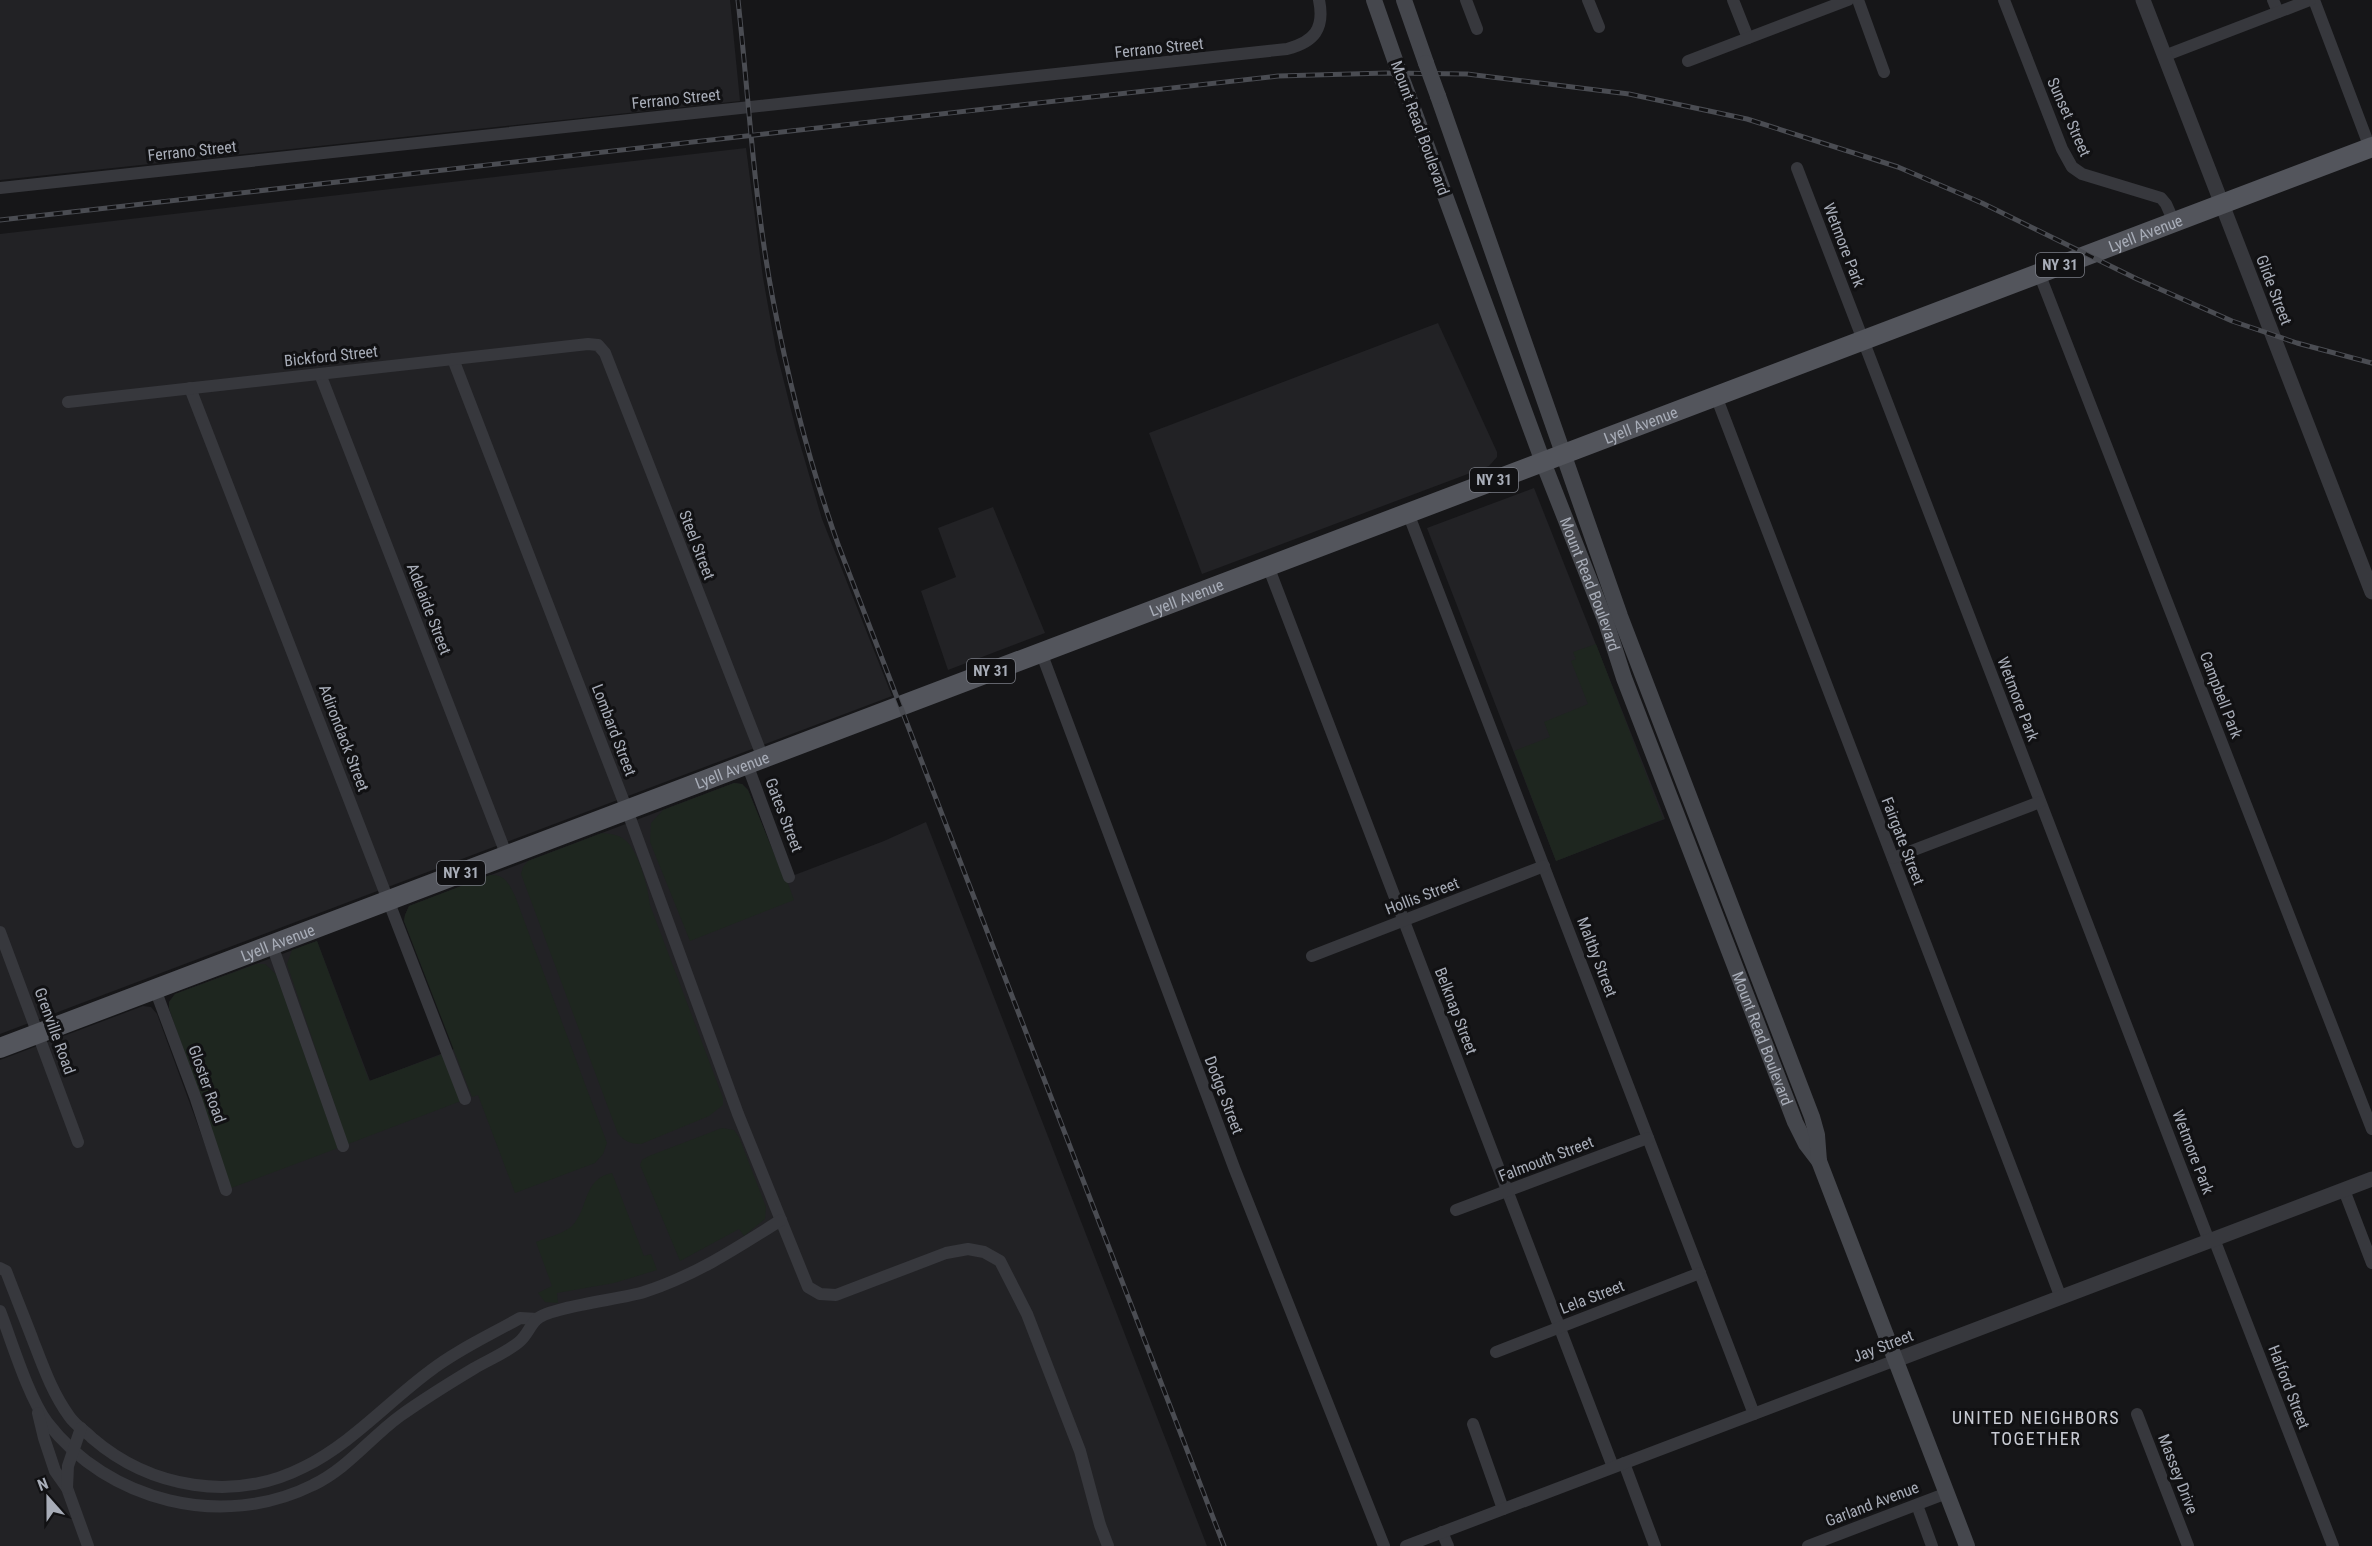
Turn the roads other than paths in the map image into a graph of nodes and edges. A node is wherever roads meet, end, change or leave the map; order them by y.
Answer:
1 (1319, 0) edge
2 (1374, 0) edge
3 (1404, 0) edge
4 (1466, 0) edge
5 (1588, 0) edge
6 (1733, 0) edge
7 (1848, 0) edge
8 (1858, 0) edge
9 (2004, 0) edge
10 (2143, 0) edge
11 (2273, 0) edge
12 (2312, 0) edge
13 (2278, 12) junction
14 (1599, 27) dead end
15 (1477, 29) dead end
16 (1748, 38) junction
17 (2164, 56) junction
18 (1688, 61) dead end
19 (1884, 72) dead end
20 (2371, 148) edge
21 (1797, 168) dead end
22 (0, 188) edge
23 (2222, 204) junction
24 (2174, 222) junction
25 (2039, 273) junction
26 (1863, 340) junction
27 (598, 345) joint
28 (453, 359) junction
29 (320, 374) junction
30 (190, 388) junction
31 (1716, 396) junction
32 (68, 402) dead end
33 (1564, 454) junction
34 (1543, 462) junction
35 (1408, 513) junction
36 (1268, 566) junction
37 (2372, 592) edge
38 (1041, 652) junction
39 (755, 761) junction
40 (2040, 802) junction
41 (627, 810) junction
42 (507, 856) junction
43 (1893, 858) junction
44 (1544, 866) junction
45 (789, 877) dead end
46 (390, 900) junction
47 (1404, 920) junction
48 (0, 932) edge
49 (272, 945) junction
50 (1312, 956) dead end
51 (155, 990) junction
52 (38, 1034) junction
53 (0, 1048) edge
54 (465, 1099) dead end
55 (2372, 1129) edge
56 (1648, 1138) junction
57 (78, 1142) dead end
58 (343, 1146) dead end
59 (1819, 1161) junction
60 (2372, 1179) edge
61 (226, 1190) dead end
62 (2344, 1190) junction
63 (1507, 1191) junction
64 (1456, 1210) dead end
65 (781, 1220) junction
66 (2212, 1240) junction
67 (2372, 1263) edge
68 (0, 1268) edge
69 (1700, 1273) junction
70 (2061, 1298) junction
71 (0, 1311) edge
72 (537, 1318) junction
73 (1560, 1327) junction
74 (1496, 1352) dead end
75 (1896, 1360) junction
76 (36, 1402) junction
77 (1754, 1414) junction
78 (2137, 1414) dead end
79 (1473, 1424) dead end
80 (81, 1428) junction
81 (74, 1449) junction
82 (1618, 1465) junction
83 (67, 1488) junction
84 (1947, 1493) junction
85 (1917, 1505) junction
86 (1503, 1509) junction
87 (1442, 1532) junction
88 (88, 1546) edge
89 (1108, 1546) edge
90 (1384, 1546) edge
91 (1406, 1546) edge
92 (1448, 1546) edge
93 (1654, 1546) edge
94 (1808, 1546) edge
95 (1932, 1546) edge
96 (1967, 1546) edge
97 (2188, 1546) edge
98 (2333, 1546) edge

1 - 22 street, Ferrano Street
2 - 34 main road, Mount Read Boulevard, bridge
3 - 33 main road, Mount Read Boulevard, bridge
4 - 15 street
5 - 14 street
6 - 16 street
7 - 16 street
8 - 19 street
9 - 24 street, Sunset Street
10 - 17 street, Glide Street
11 - 13 street
12 - 13 street
12 - 20 street
13 - 17 street
16 - 18 street
17 - 23 street, Glide Street
20 - 23 main road, Lyell Avenue / NY 31
21 - 26 street, Wetmore Park
23 - 24 main road, Lyell Avenue / NY 31
23 - 37 street, Glide Street
24 - 25 main road, Lyell Avenue / NY 31
25 - 26 main road, Lyell Avenue / NY 31
25 - 55 street, Campbell Park
26 - 31 main road, Lyell Avenue / NY 31
26 - 40 street, Wetmore Park
27 - 28 street, Bickford Street
27 - 39 street, Steel Street
28 - 29 street, Bickford Street
28 - 41 street, Lombard Street
29 - 30 street, Bickford Street
29 - 42 street, Adelaide Street
30 - 32 street, Bickford Street
30 - 46 street, Adirondack Street
31 - 33 main road, Lyell Avenue / NY 31
31 - 43 street, Fairgate Street
33 - 34 main road, Lyell Avenue / NY 31
33 - 59 main road, Mount Read Boulevard
34 - 35 main road, Lyell Avenue / NY 31
34 - 59 main road, Mount Read Boulevard
35 - 36 main road, Lyell Avenue / NY 31
35 - 44 street, Maltby Street
36 - 38 main road, Lyell Avenue / NY 31
36 - 47 street, Belknap Street
38 - 39 main road, Lyell Avenue / NY 31
38 - 90 street, Dodge Street
39 - 41 main road, Lyell Avenue / NY 31
39 - 45 street, Gates Street
40 - 43 street
40 - 66 street, Wetmore Park
41 - 42 main road, Lyell Avenue / NY 31
41 - 65 street, Lombard Street
42 - 46 main road, Lyell Avenue / NY 31
43 - 70 street, Fairgate Street
44 - 47 street, Hollis Street
44 - 56 street, Maltby Street
46 - 49 main road, Lyell Avenue / NY 31
46 - 54 street, Adirondack Street
47 - 50 street, Hollis Street
47 - 63 street, Belknap Street
48 - 52 street, Grenville Road
49 - 51 main road, Lyell Avenue / NY 31
49 - 58 street
51 - 52 main road, Lyell Avenue / NY 31
51 - 61 street, Gloster Road
52 - 53 main road, Lyell Avenue / NY 31
52 - 57 street, Grenville Road
56 - 63 street, Falmouth Street
56 - 69 street, Maltby Street
59 - 75 main road, Mount Read Boulevard
60 - 62 street, Jay Street
62 - 66 street, Jay Street
62 - 67 street
63 - 64 street, Falmouth Street
63 - 73 street, Belknap Street
65 - 72 street
65 - 89 street, Lombard Street
66 - 70 street, Jay Street
66 - 98 street, Halford Street
68 - 80 street
69 - 73 street, Lela Street
69 - 77 street, Maltby Street
70 - 75 street, Jay Street
71 - 76 street
72 - 80 street
72 - 81 street
73 - 74 street, Lela Street
73 - 82 street, Belknap Street
75 - 77 street, Jay Street
75 - 84 main road, Mount Read Boulevard
76 - 81 street
76 - 83 street
77 - 82 street, Jay Street
78 - 97 street, Massey Drive
79 - 86 street
80 - 81 street
81 - 83 street
82 - 86 street, Jay Street
82 - 93 street, Belknap Street
83 - 88 street
84 - 85 street, Garland Avenue
84 - 96 main road, Mount Read Boulevard
85 - 94 street, Garland Avenue
85 - 95 street
86 - 87 street, Jay Street
87 - 91 street, Jay Street
87 - 92 street

